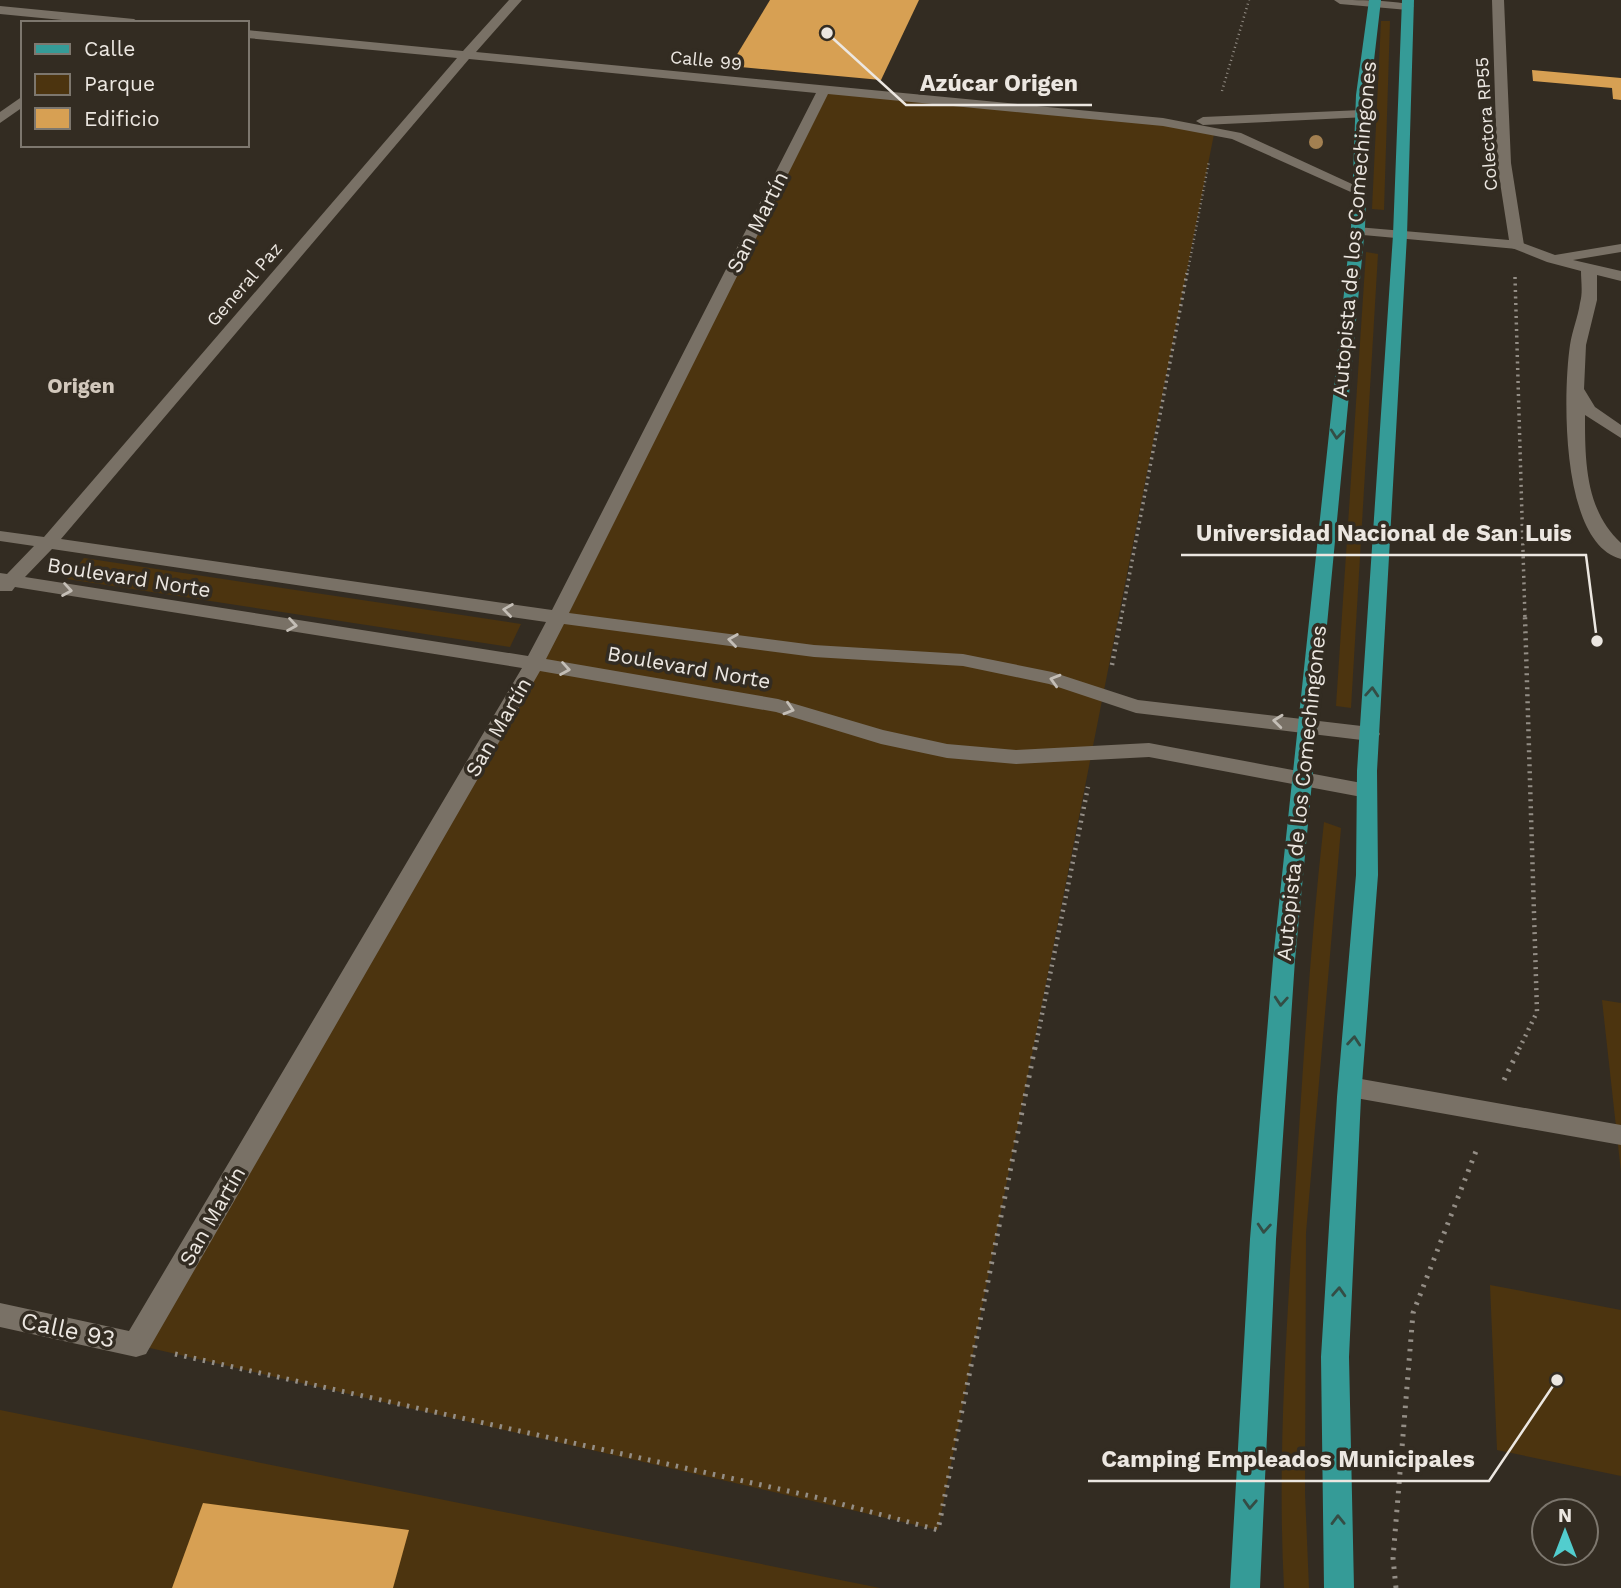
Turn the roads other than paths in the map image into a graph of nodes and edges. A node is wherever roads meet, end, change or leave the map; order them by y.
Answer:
1 (516, 0) edge
2 (1340, 0) edge
3 (1498, 0) edge
4 (1375, 2) edge
5 (1408, 3) edge
6 (0, 10) edge
7 (108, 21) edge
8 (248, 34) edge
9 (466, 55) junction
10 (824, 89) junction
11 (21, 102) edge
12 (1362, 114) junction
13 (0, 119) edge
14 (1163, 122) junction
15 (1358, 190) junction
16 (1357, 231) junction
17 (1400, 235) junction
18 (1517, 245) junction
19 (1621, 247) edge
20 (1552, 259) junction
21 (1589, 268) junction
22 (1621, 276) edge
23 (1576, 389) junction
24 (1621, 433) edge
25 (0, 536) edge
26 (48, 543) junction
27 (1621, 552) edge
28 (4, 584) edge
29 (556, 617) junction
30 (534, 664) junction
31 (1308, 725) junction
32 (1370, 734) junction
33 (1303, 779) junction
34 (1367, 791) junction
35 (1350, 1087) junction
36 (1621, 1135) edge
37 (0, 1315) edge
38 (136, 1345) joint
39 (1245, 1588) edge
40 (1339, 1588) edge

1 - 9 street, General Paz
2 - 4 street
3 - 18 street, Colectora RP55
4 - 5 street
4 - 12 main road, Autopista de los Comechingones
5 - 17 main road, Autopista de los Comechingones
6 - 7 street
8 - 9 street, Calle 99
9 - 10 street, Calle 99
9 - 26 street, General Paz
10 - 14 street, Calle 99
10 - 29 street, San Martín
11 - 13 street
12 - 14 street
12 - 15 main road, Autopista de los Comechingones
14 - 15 street
15 - 16 main road, Autopista de los Comechingones
16 - 17 street
16 -> 31 main road, Autopista de los Comechingones
17 - 18 street
32 -> 17 main road, Autopista de los Comechingones
18 - 20 street
19 - 20 street
20 - 21 street
21 - 22 street
21 - 23 street
23 - 24 street
23 - 27 street
25 - 26 street, Boulevard Norte
26 - 28 street, General Paz
29 -> 26 street, Boulevard Norte
28 -> 30 street, Boulevard Norte
29 - 30 street, San Martín
31 -> 29 street, Boulevard Norte
30 -> 33 street, Boulevard Norte
30 - 38 street, San Martín
31 - 32 street, Boulevard Norte
31 - 33 main road, Autopista de los Comechingones
32 - 34 main road, Autopista de los Comechingones
33 - 34 street, Boulevard Norte
33 -> 39 main road, Autopista de los Comechingones
35 -> 34 main road, Autopista de los Comechingones
35 - 36 street
40 -> 35 main road, Autopista de los Comechingones
37 - 38 street, Calle 93

